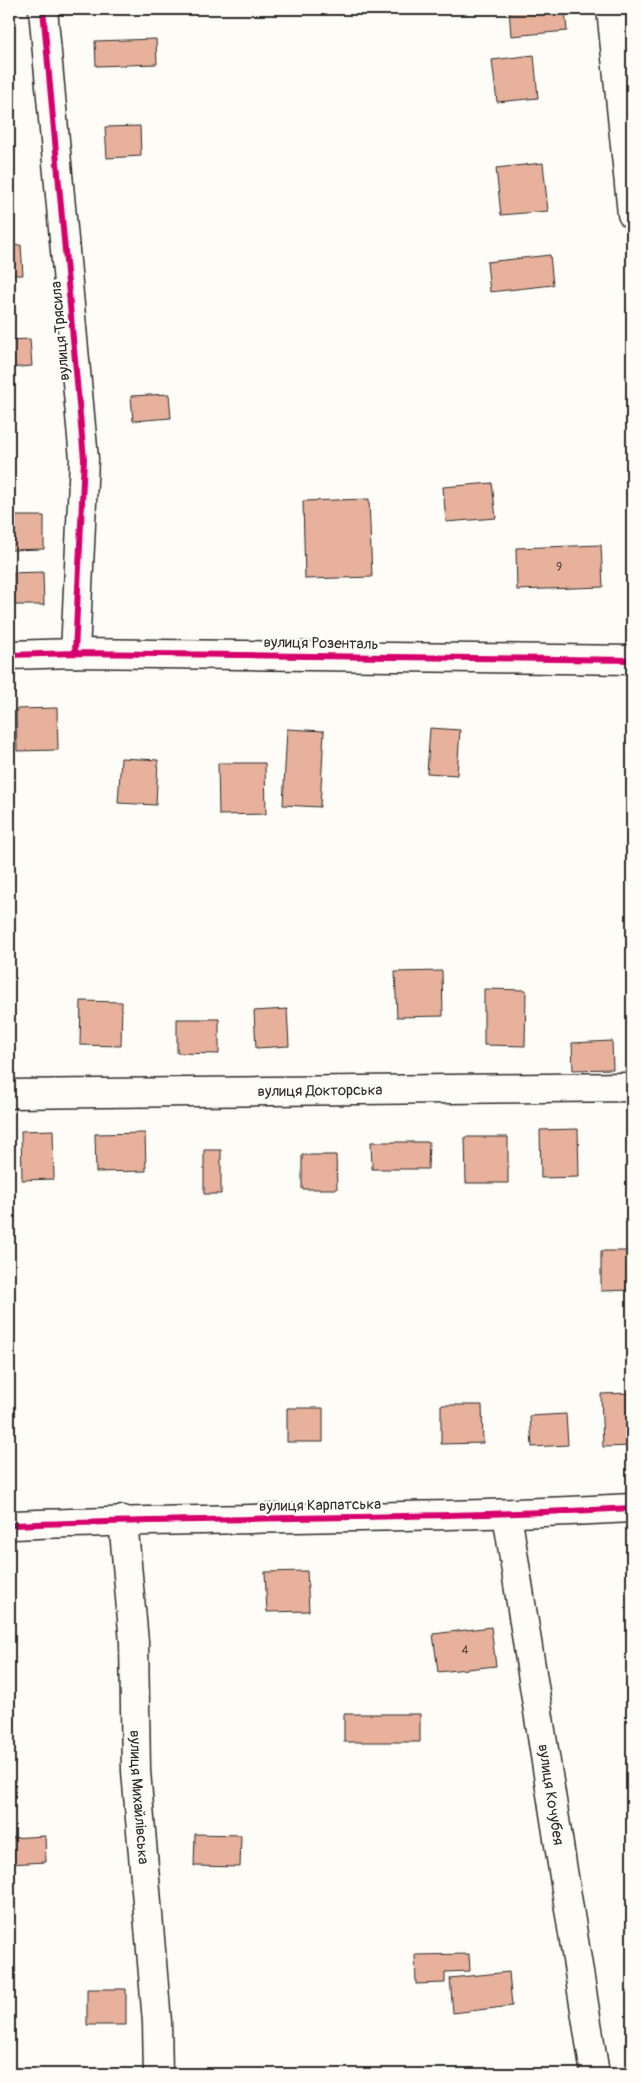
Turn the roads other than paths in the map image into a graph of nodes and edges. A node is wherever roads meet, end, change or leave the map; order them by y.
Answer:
1 (43, 9) edge
2 (611, 9) edge
3 (632, 214) edge
4 (75, 652) junction
5 (9, 655) edge
6 (632, 660) edge
7 (632, 1087) edge
8 (9, 1094) edge
9 (632, 1508) edge
10 (507, 1514) junction
11 (123, 1520) junction
12 (9, 1524) edge
13 (158, 2074) edge
14 (595, 2074) edge

1 - 4 street, вулиця Трясила
2 - 3 street
4 - 5 street, вулиця Розенталь
4 - 6 street, вулиця Розенталь
7 - 8 street, вулиця Докторська
9 - 10 street, вулиця Карпатська
10 - 11 street, вулиця Карпатська
10 - 14 street, вулиця Кочубея
11 - 12 street, вулиця Карпатська
11 - 13 street, вулиця Михайлівська

